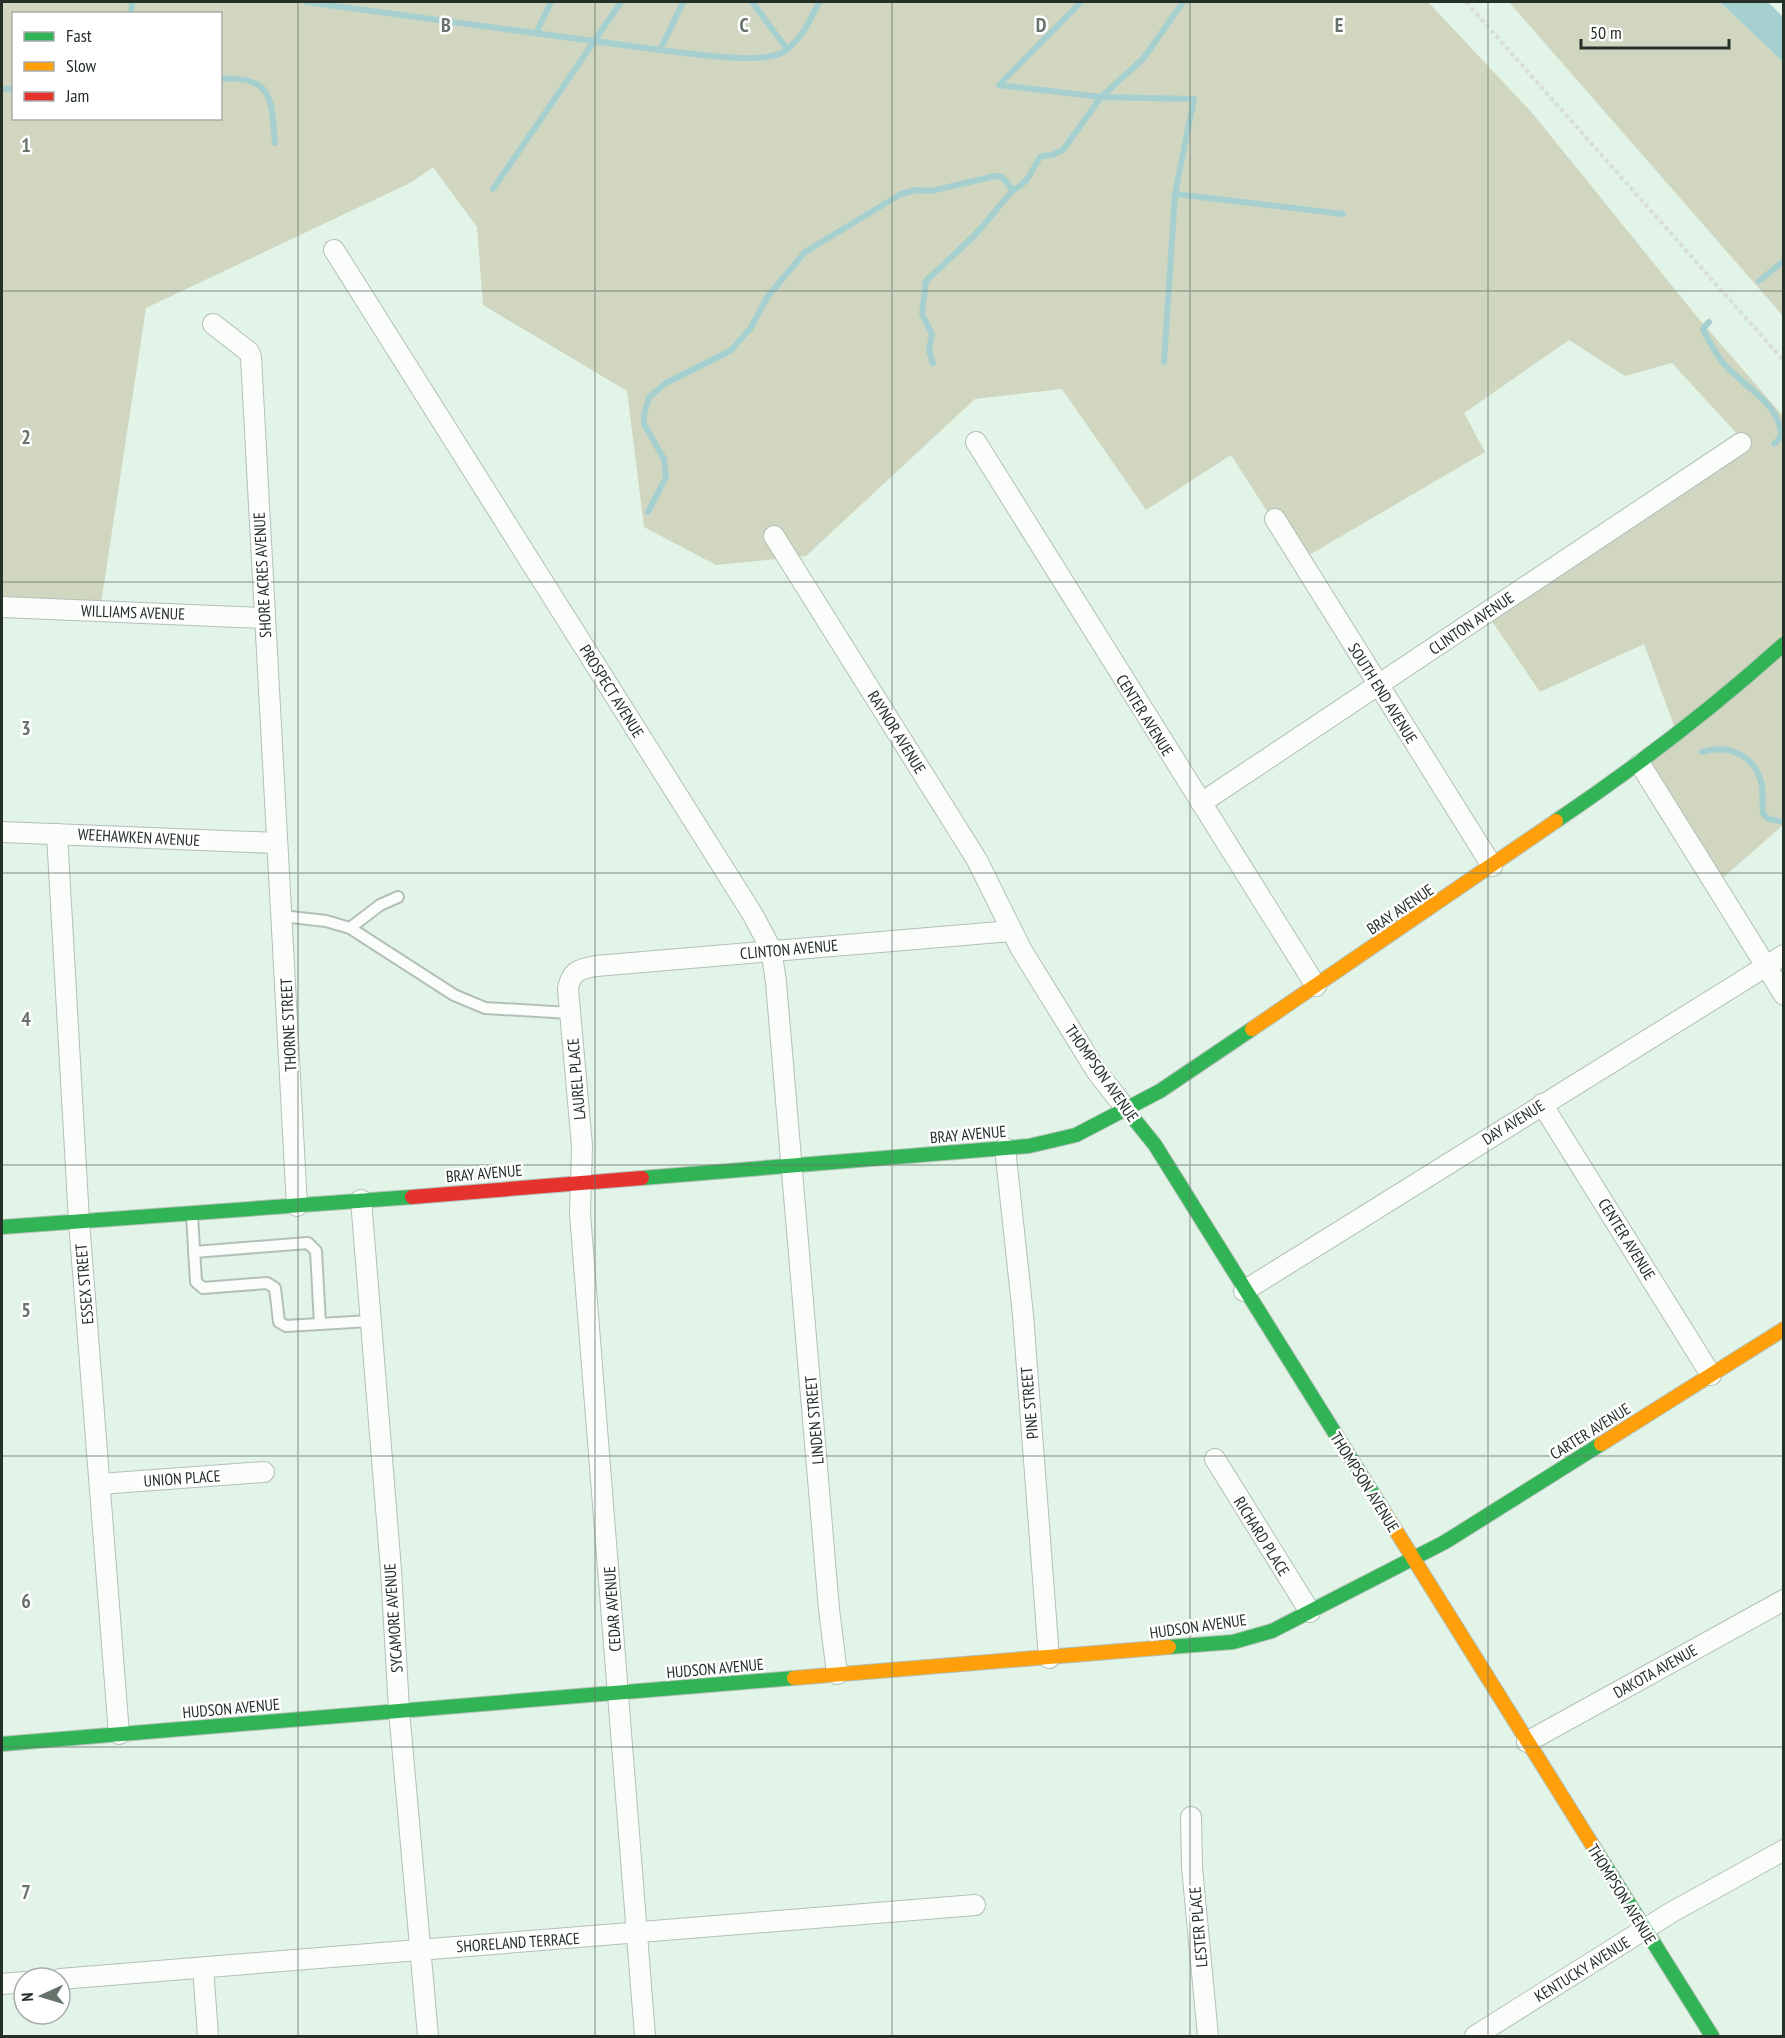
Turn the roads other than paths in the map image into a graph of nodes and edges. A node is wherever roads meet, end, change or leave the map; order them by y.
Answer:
1 (334, 250) dead end
2 (213, 324) dead end
3 (976, 442) dead end
4 (1741, 443) dead end
5 (1275, 519) dead end
6 (774, 536) dead end
7 (2, 607) edge
8 (264, 618) junction
9 (1784, 644) edge
10 (1378, 685) junction
11 (1640, 764) junction
12 (1200, 803) junction
13 (2, 832) edge
14 (57, 834) junction
15 (276, 843) junction
16 (1492, 866) junction
17 (398, 897) dead end
18 (282, 916) junction
19 (350, 928) junction
20 (1011, 931) junction
21 (771, 950) junction
22 (1784, 955) edge
23 (1765, 966) junction
24 (570, 977) joint
25 (1316, 986) junction
26 (1784, 995) edge
27 (570, 1013) junction
28 (1542, 1104) junction
29 (1126, 1109) junction
30 (1005, 1148) junction
31 (794, 1165) junction
32 (581, 1182) junction
33 (360, 1200) junction
34 (297, 1206) junction
35 (192, 1215) junction
36 (79, 1221) junction
37 (2, 1227) edge
38 (194, 1252) junction
39 (1244, 1291) junction
40 (370, 1321) junction
41 (320, 1324) junction
42 (1784, 1329) edge
43 (1711, 1375) junction
44 (1215, 1459) dead end
45 (264, 1472) dead end
46 (100, 1484) junction
47 (1412, 1557) junction
48 (1784, 1600) edge
49 (1310, 1612) junction
50 (1049, 1658) junction
51 (837, 1674) junction
52 (618, 1693) junction
53 (399, 1710) junction
54 (119, 1734) junction
55 (1527, 1742) junction
56 (2, 1743) edge
57 (1191, 1817) dead end
58 (1784, 1850) edge
59 (975, 1905) dead end
60 (1644, 1930) junction
61 (637, 1934) junction
62 (421, 1949) junction
63 (203, 1968) junction
64 (72, 1978) edge
65 (208, 2037) edge
66 (428, 2037) edge
67 (645, 2037) edge
68 (1208, 2037) edge
69 (1475, 2037) edge
70 (1712, 2037) edge

1 - 21 street, PROSPECT AVENUE
2 - 8 street, SHORE ACRES AVENUE
3 - 12 street, CENTER AVENUE
4 - 10 street, CLINTON AVENUE
5 - 10 street, SOUTH END AVENUE
6 - 20 street, RAYNOR AVENUE
7 - 8 street, WILLIAMS AVENUE
8 - 15 street, SHORE ACRES AVENUE
9 - 11 street, BRAY AVENUE
10 - 12 street, CLINTON AVENUE
10 - 16 street, SOUTH END AVENUE
11 - 16 street, BRAY AVENUE
11 - 23 street
12 - 25 street, CENTER AVENUE
13 - 14 street, WEEHAWKEN AVENUE
14 - 15 street, WEEHAWKEN AVENUE
14 - 36 street, ESSEX STREET
15 - 18 street, THORNE STREET
16 - 25 street, BRAY AVENUE
17 - 19 lane
18 - 19 lane
18 - 34 street, THORNE STREET
19 - 27 lane
20 - 21 street, CLINTON AVENUE
20 - 29 street, THOMPSON AVENUE
21 - 24 street, CLINTON AVENUE
21 - 31 street, PROSPECT AVENUE
22 - 23 street, DAY AVENUE
23 - 26 street
23 - 28 street, DAY AVENUE
24 - 27 street, LAUREL PLACE
25 - 29 street, BRAY AVENUE
27 - 32 street, LAUREL PLACE
28 - 39 street, DAY AVENUE
28 - 43 street, CENTER AVENUE
29 - 30 street, BRAY AVENUE
29 - 39 street, THOMPSON AVENUE
30 - 31 street, BRAY AVENUE
30 - 50 street, PINE STREET
31 - 32 street, BRAY AVENUE
31 - 51 street, LINDEN STREET
32 - 33 street, BRAY AVENUE
32 - 52 street, CEDAR AVENUE
33 - 34 street, BRAY AVENUE
33 - 40 street, SYCAMORE AVENUE
34 - 35 street, BRAY AVENUE
35 - 36 street, BRAY AVENUE
35 - 38 lane
36 - 37 street, BRAY AVENUE
36 - 46 street, ESSEX STREET
38 - 41 lane
38 - 41 lane
39 - 47 street, THOMPSON AVENUE
40 - 41 lane
40 - 53 street, SYCAMORE AVENUE
42 - 43 street, CARTER AVENUE
43 - 47 street, CARTER AVENUE
44 - 49 street, RICHARD PLACE
45 - 46 street, UNION PLACE
46 - 54 street, ESSEX STREET
47 - 49 street, HUDSON AVENUE
47 - 55 street, THOMPSON AVENUE
48 - 55 street, DAKOTA AVENUE
49 - 50 street, HUDSON AVENUE
50 - 51 street, HUDSON AVENUE
51 - 52 street, HUDSON AVENUE
52 - 53 street, HUDSON AVENUE
52 - 61 street, CEDAR AVENUE
53 - 54 street, HUDSON AVENUE
53 - 62 street, SYCAMORE AVENUE
54 - 56 street, HUDSON AVENUE
55 - 60 street, THOMPSON AVENUE
57 - 68 street, LESTER PLACE
58 - 60 street, KENTUCKY AVENUE
59 - 61 street, SHORELAND TERRACE
60 - 69 street, KENTUCKY AVENUE
60 - 70 street, THOMPSON AVENUE
61 - 62 street, SHORELAND TERRACE
61 - 67 street, CEDAR AVENUE
62 - 63 street, SHORELAND TERRACE
62 - 66 street, SYCAMORE AVENUE
63 - 64 street, SHORELAND TERRACE
63 - 65 street

